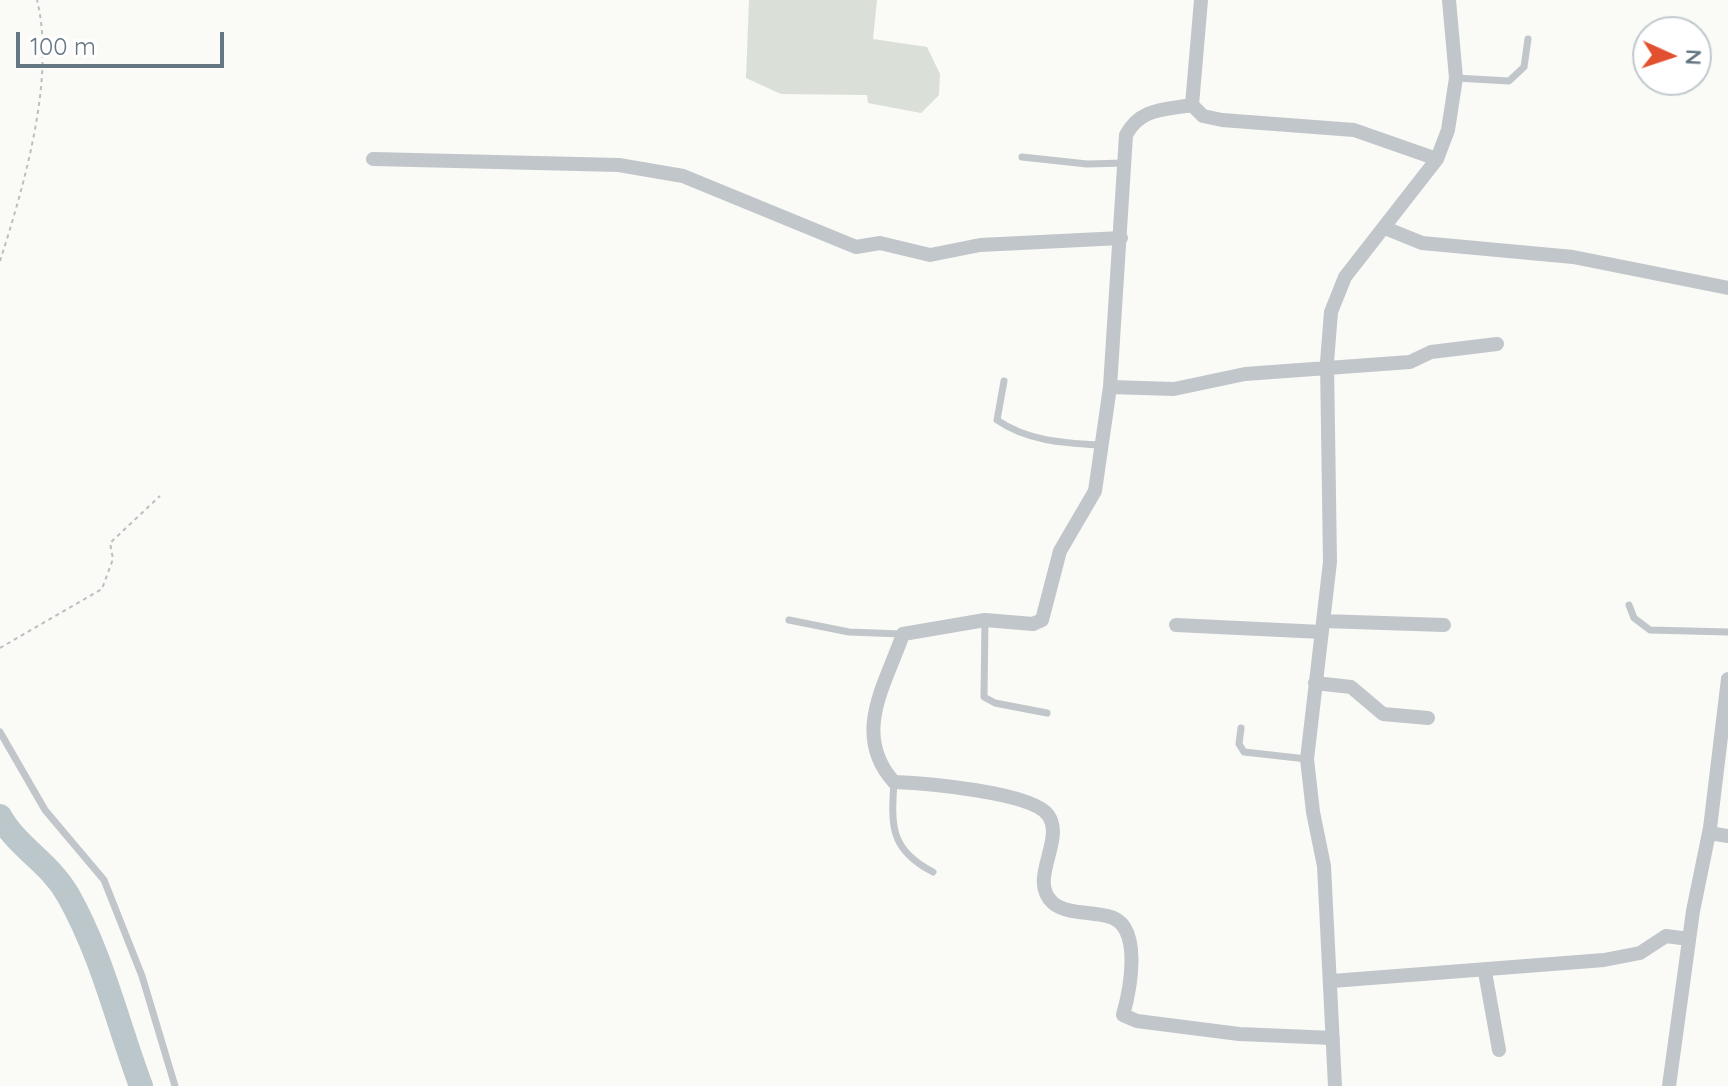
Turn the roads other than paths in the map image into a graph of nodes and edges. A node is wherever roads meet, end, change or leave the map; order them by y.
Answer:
1 (1201, 0) edge
2 (1449, 0) edge
3 (1528, 39) dead end
4 (1456, 78) junction
5 (1192, 105) junction
6 (1022, 157) dead end
7 (373, 159) dead end
8 (1437, 159) junction
9 (1125, 163) junction
10 (1385, 228) junction
11 (1121, 238) junction
12 (1728, 288) edge
13 (1497, 344) dead end
14 (1327, 368) junction
15 (1004, 381) dead end
16 (1110, 387) junction
17 (1099, 445) junction
18 (1629, 605) dead end
19 (789, 620) dead end
20 (985, 620) junction
21 (1176, 625) dead end
22 (1444, 625) dead end
23 (1322, 626) junction
24 (1728, 632) edge
25 (903, 634) junction
26 (1728, 679) edge
27 (1315, 683) junction
28 (1047, 713) dead end
29 (1428, 718) dead end
30 (1241, 728) dead end
31 (0, 732) edge
32 (1307, 759) junction
33 (894, 782) junction
34 (1709, 833) junction
35 (1728, 836) edge
36 (933, 872) dead end
37 (1689, 939) junction
38 (1485, 972) junction
39 (1332, 981) junction
40 (1333, 1038) junction
41 (1499, 1050) dead end
42 (175, 1086) edge
43 (1335, 1086) edge
44 (1669, 1086) edge

1 - 5 street
2 - 4 street
3 - 4 lane
4 - 8 street
5 - 8 street
5 - 9 street
6 - 9 lane
7 - 11 street
8 - 10 street
9 - 11 street
10 - 12 street
10 - 14 street
11 - 16 street
13 - 14 street
14 - 16 street
14 - 23 street
15 - 17 lane
16 - 17 street
17 - 20 street
18 - 24 lane
19 - 25 lane
20 - 25 street
20 - 28 lane
21 - 23 street
22 - 23 street
23 - 27 street
25 - 33 street
26 - 34 street
27 - 29 street
27 - 32 street
30 - 32 lane
31 - 42 lane
32 - 39 street
33 - 36 lane
33 - 40 street
34 - 35 street
34 - 37 street
37 - 38 street
37 - 44 street
38 - 39 street
38 - 41 street
39 - 40 street
40 - 43 street

